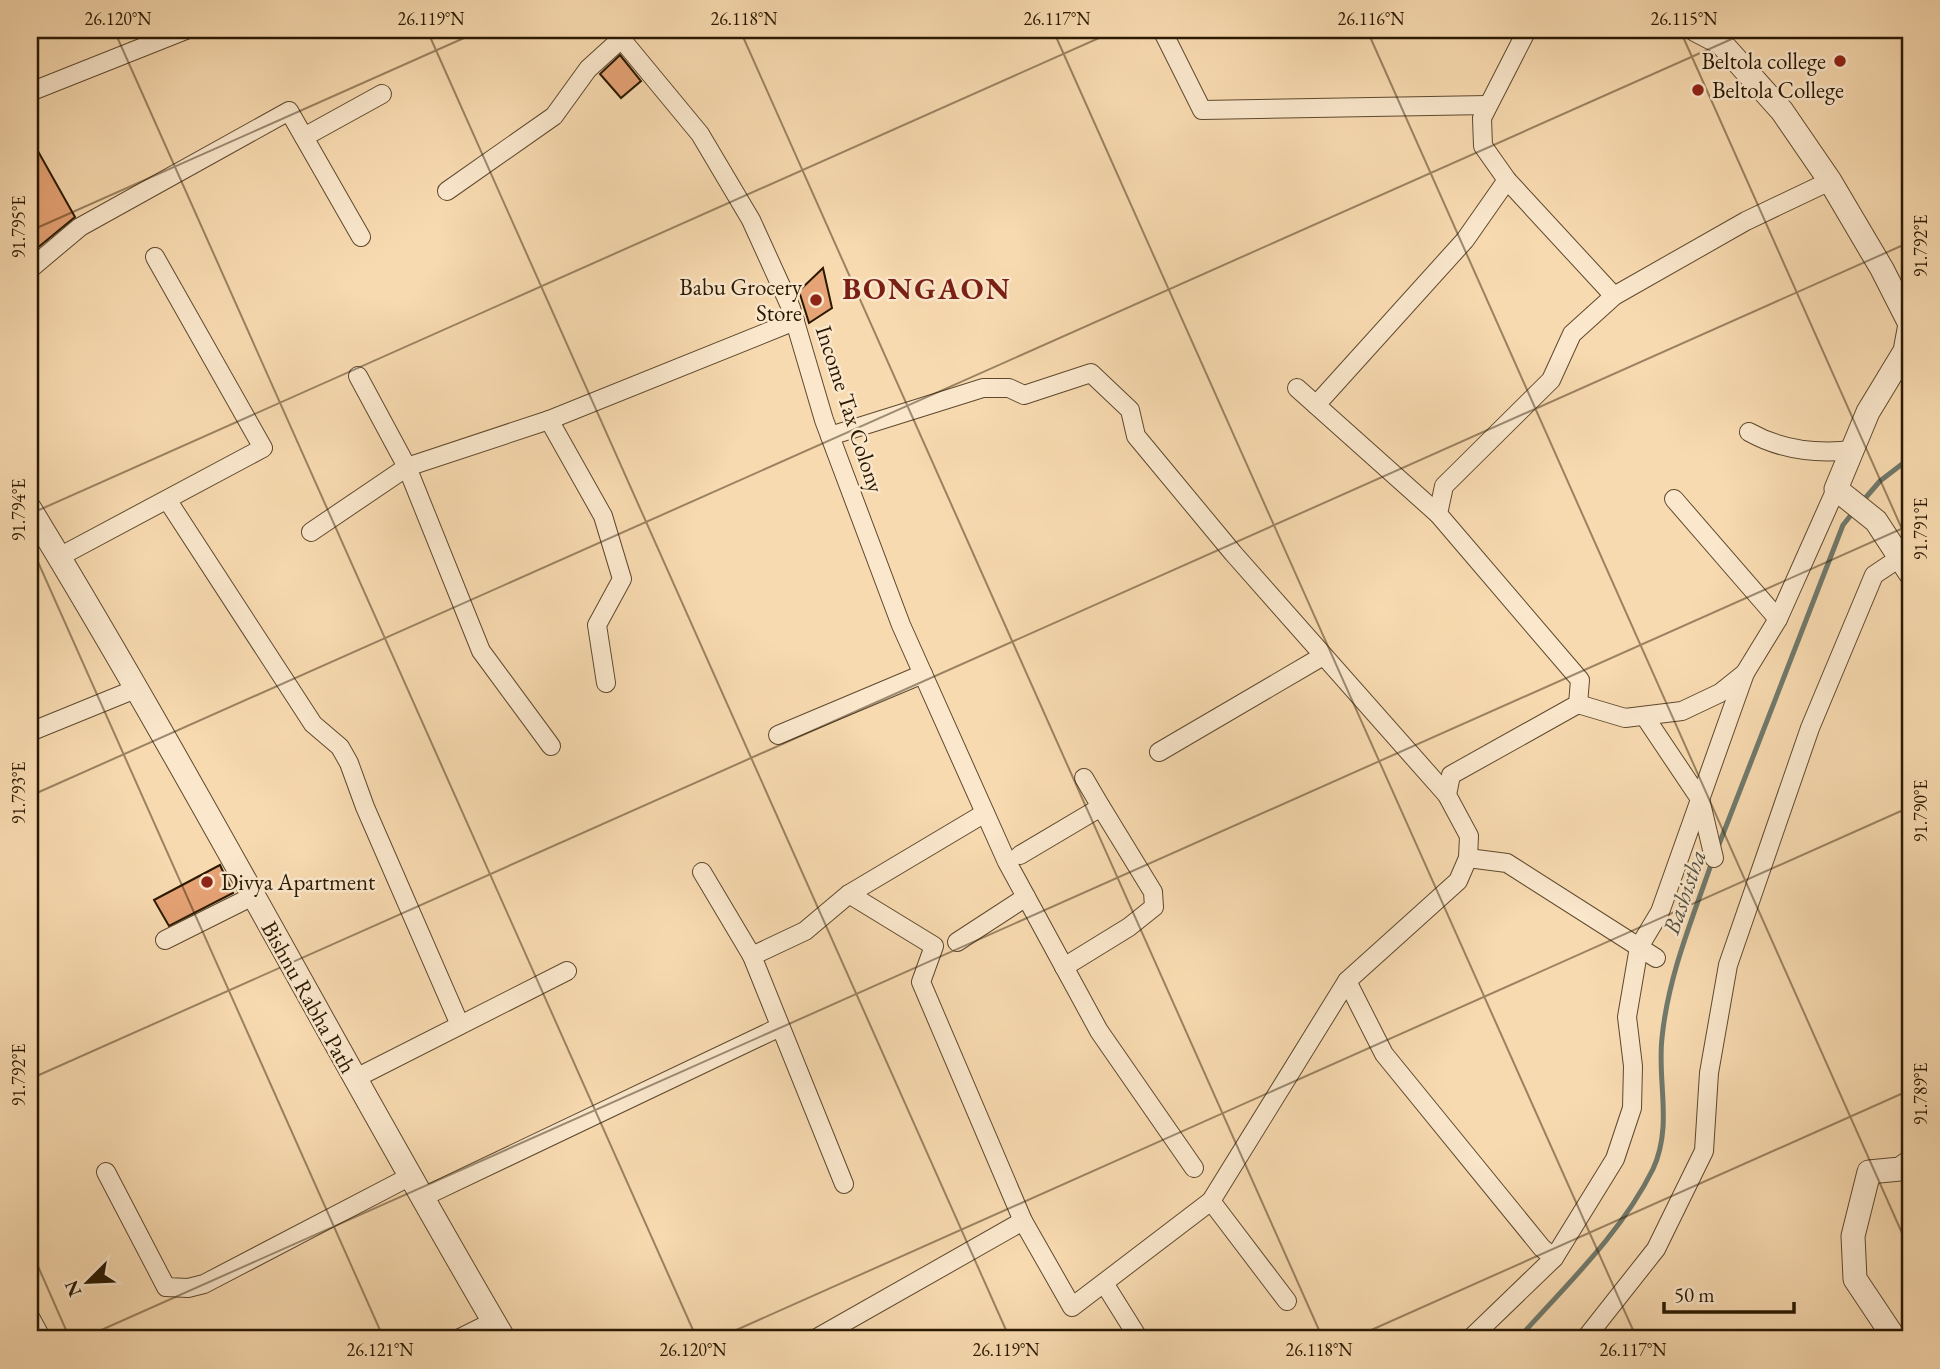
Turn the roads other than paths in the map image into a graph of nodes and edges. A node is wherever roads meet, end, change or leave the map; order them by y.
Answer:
1 (186, 30) edge
2 (1162, 30) edge
3 (1527, 30) edge
4 (1696, 30) edge
5 (617, 34) edge
6 (30, 92) edge
7 (382, 94) dead end
8 (1488, 106) junction
9 (304, 136) junction
10 (1507, 180) junction
11 (1830, 181) junction
12 (447, 191) dead end
13 (361, 237) dead end
14 (155, 257) dead end
15 (30, 269) edge
16 (1614, 296) junction
17 (795, 321) junction
18 (358, 376) dead end
19 (1297, 388) dead end
20 (1316, 405) junction
21 (549, 420) junction
22 (1749, 432) dead end
23 (830, 436) junction
24 (1853, 450) junction
25 (407, 467) junction
26 (1843, 493) junction
27 (1674, 499) dead end
28 (169, 501) junction
29 (30, 509) edge
30 (1438, 514) junction
31 (311, 532) dead end
32 (59, 557) junction
33 (1907, 559) edge
34 (1778, 619) junction
35 (1323, 656) junction
36 (1745, 673) junction
37 (923, 674) junction
38 (606, 683) dead end
39 (138, 688) junction
40 (1578, 704) junction
41 (1646, 717) junction
42 (30, 732) edge
43 (778, 735) dead end
44 (551, 746) dead end
45 (1159, 752) dead end
46 (1084, 778) dead end
47 (1447, 795) junction
48 (1700, 799) junction
49 (1101, 807) junction
50 (985, 813) junction
51 (1020, 855) dead end
52 (1468, 858) junction
53 (1714, 858) dead end
54 (702, 872) dead end
55 (849, 894) junction
56 (253, 896) junction
57 (1026, 897) junction
58 (166, 940) dead end
59 (957, 942) dead end
60 (1639, 947) junction
61 (752, 956) junction
62 (1656, 958) dead end
63 (1064, 967) junction
64 (567, 971) dead end
65 (1347, 981) junction
66 (460, 1025) junction
67 (780, 1027) junction
68 (354, 1079) junction
69 (1910, 1162) edge
70 (1194, 1168) dead end
71 (106, 1172) dead end
72 (409, 1177) junction
73 (844, 1184) dead end
74 (421, 1198) junction
75 (1211, 1201) junction
76 (1023, 1221) junction
77 (1554, 1258) junction
78 (1104, 1283) junction
79 (1287, 1301) dead end
80 (30, 1317) edge
81 (499, 1330) edge
82 (42, 1339) edge
83 (458, 1339) edge
84 (815, 1339) edge
85 (1139, 1339) edge
86 (1470, 1339) edge
87 (1585, 1339) edge
88 (1895, 1339) edge

1 - 6 street
2 - 8 street
3 - 8 street
4 - 11 street
5 - 12 street
5 - 17 street, Income Tax Colony
7 - 9 street
8 - 10 street
9 - 13 street
9 - 15 street
10 - 16 street
10 - 20 street
11 - 16 street
11 - 24 street
14 - 28 street
16 - 30 street
17 - 21 street
17 - 23 street, Income Tax Colony
18 - 25 street
19 - 20 street
20 - 30 street
21 - 25 street
21 - 38 street
22 - 24 street
23 - 35 street
23 - 37 street, Income Tax Colony
24 - 26 street
25 - 31 street
25 - 44 street
26 - 33 street
26 - 34 street
27 - 34 street
28 - 32 street
28 - 66 street
29 - 32 street, Bishnu Rabha Path
30 - 40 street
32 - 39 street, Bishnu Rabha Path
33 - 87 street
34 - 36 street
35 - 45 street
35 - 47 street
36 - 41 street
36 - 48 street
37 - 43 street
37 - 50 street, Income Tax Colony
39 - 42 street
39 - 56 street, Bishnu Rabha Path
40 - 41 street
40 - 47 street
41 - 48 street
46 - 49 street
47 - 52 street
48 - 53 street
48 - 60 street
49 - 51 street
49 - 63 street
50 - 55 street
50 - 57 street, Income Tax Colony
52 - 60 street
52 - 65 street
54 - 61 street
55 - 61 street
55 - 76 street
56 - 58 street
56 - 68 street, Bishnu Rabha Path
57 - 59 street
57 - 63 street, Income Tax Colony
60 - 62 street
60 - 77 street
61 - 67 street
63 - 70 street, Income Tax Colony
64 - 66 street
65 - 75 street
65 - 77 street
66 - 68 street
67 - 73 street
67 - 74 street
68 - 72 street, Bishnu Rabha Path
69 - 88 street
71 - 72 street
72 - 74 street, Bishnu Rabha Path
74 - 81 street, Bishnu Rabha Path
75 - 78 street
75 - 79 street
76 - 78 street
76 - 84 street
77 - 86 street
78 - 85 street
80 - 82 street
81 - 83 street

